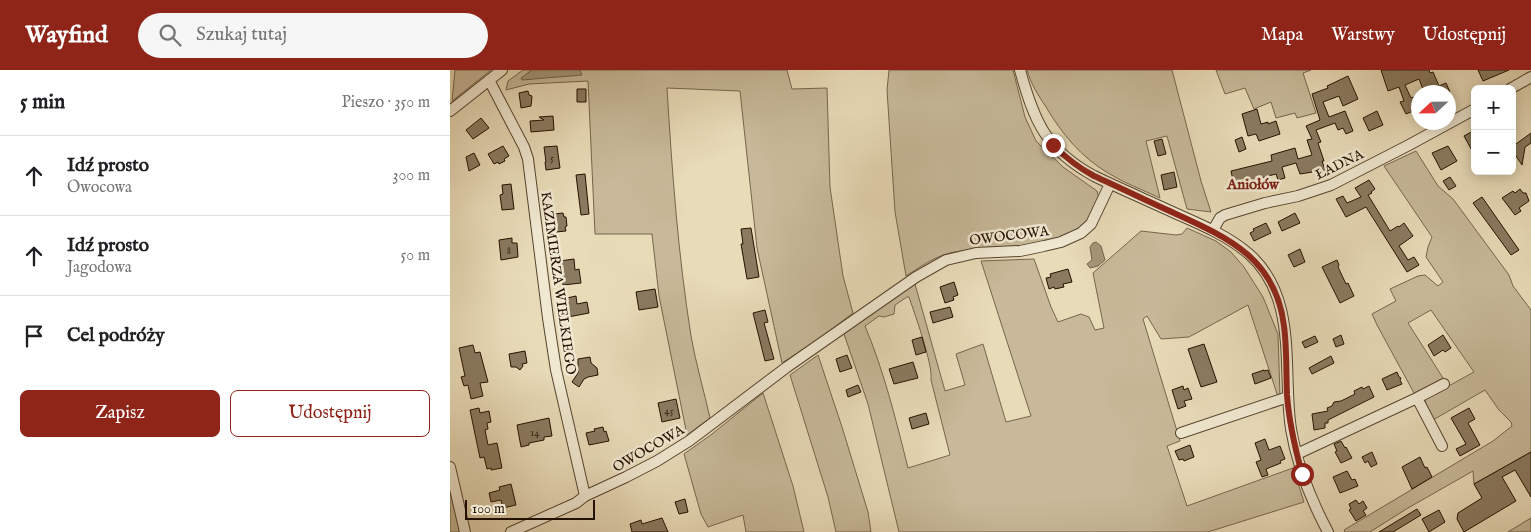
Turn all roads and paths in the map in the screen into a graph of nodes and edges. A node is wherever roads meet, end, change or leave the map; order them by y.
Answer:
1 (502, 70) edge
2 (1020, 70) edge
3 (1531, 77) edge
4 (489, 80) junction
5 (1516, 86) edge
6 (450, 111) edge
7 (1471, 111) edge
8 (1110, 184) junction
9 (1213, 230) junction
10 (1444, 384) dead end
11 (1288, 397) junction
12 (1417, 398) junction
13 (1181, 433) dead end
14 (1442, 446) dead end
15 (1297, 454) junction
16 (450, 467) edge
17 (585, 496) junction
18 (465, 532) edge
19 (511, 532) edge
20 (1328, 532) edge

1 - 4 street
2 - 8 street
3 - 5 street
4 - 6 street
4 - 17 street, KAZIMIERZA WIELKIEGO
7 - 9 street, ŁADNA
8 - 9 street
8 - 17 street, OWOCOWA
9 - 11 street
10 - 12 street
11 - 13 street
11 - 15 street
12 - 14 street
12 - 15 street
15 - 20 street
16 - 18 street
17 - 19 street, OWOCOWA

